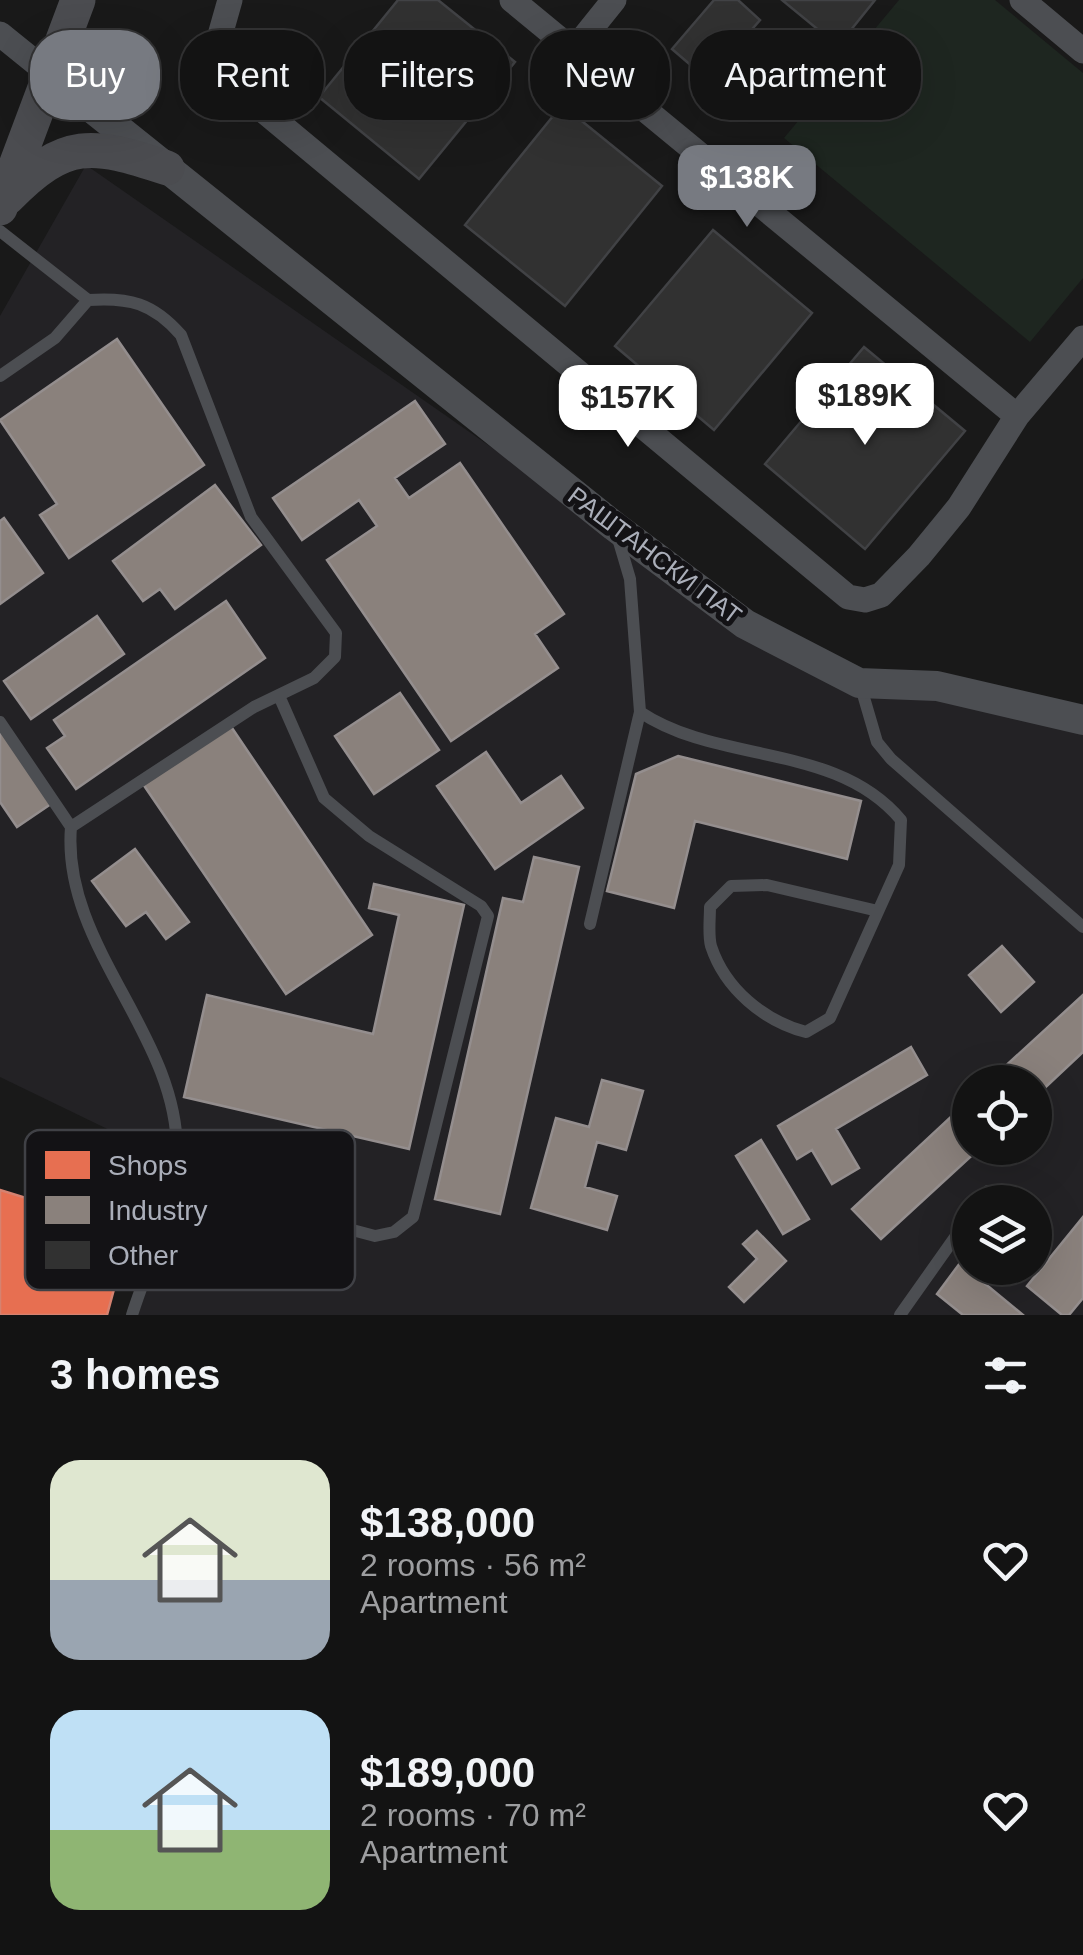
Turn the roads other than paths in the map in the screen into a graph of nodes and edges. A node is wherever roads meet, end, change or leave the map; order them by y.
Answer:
1 (78, 0) edge
2 (230, 0) edge
3 (512, 0) edge
4 (614, 0) edge
5 (1022, 0) edge
6 (68, 30) edge
7 (548, 30) edge
8 (590, 30) edge
9 (0, 34) edge
10 (1083, 50) edge
11 (30, 58) edge
12 (35, 120) edge
13 (107, 120) edge
14 (657, 120) edge
15 (167, 168) junction
16 (0, 214) edge
17 (88, 300) junction
18 (1083, 338) edge
19 (0, 376) edge
20 (1017, 416) junction
21 (614, 526) junction
22 (859, 683) junction
23 (280, 698) junction
24 (640, 712) junction
25 (1083, 720) edge
26 (0, 722) edge
27 (71, 826) junction
28 (878, 911) junction
29 (590, 924) dead end
30 (1083, 927) edge
31 (174, 1130) edge
32 (355, 1231) edge
33 (952, 1241) edge
34 (140, 1290) edge
35 (903, 1310) edge
36 (132, 1315) edge
37 (918, 1315) edge

1 - 6 main road
2 - 20 street
3 - 7 street
4 - 8 street
5 - 10 street
9 - 11 street
12 - 16 main road
13 - 15 street, РАШТАНСКИ ПАТ
14 - 20 street
15 - 16 main road
15 - 21 street, РАШТАНСКИ ПАТ
16 - 17 lane
17 - 19 lane
17 - 23 lane
18 - 20 street
21 - 22 street, РАШТАНСКИ ПАТ
21 - 24 lane
22 - 25 street, РАШТАНСКИ ПАТ
22 - 30 lane
23 - 27 lane
23 - 32 lane
24 - 28 lane
24 - 29 lane
26 - 27 lane
27 - 31 lane
28 - 28 lane
33 - 35 lane
34 - 36 lane
35 - 37 lane

